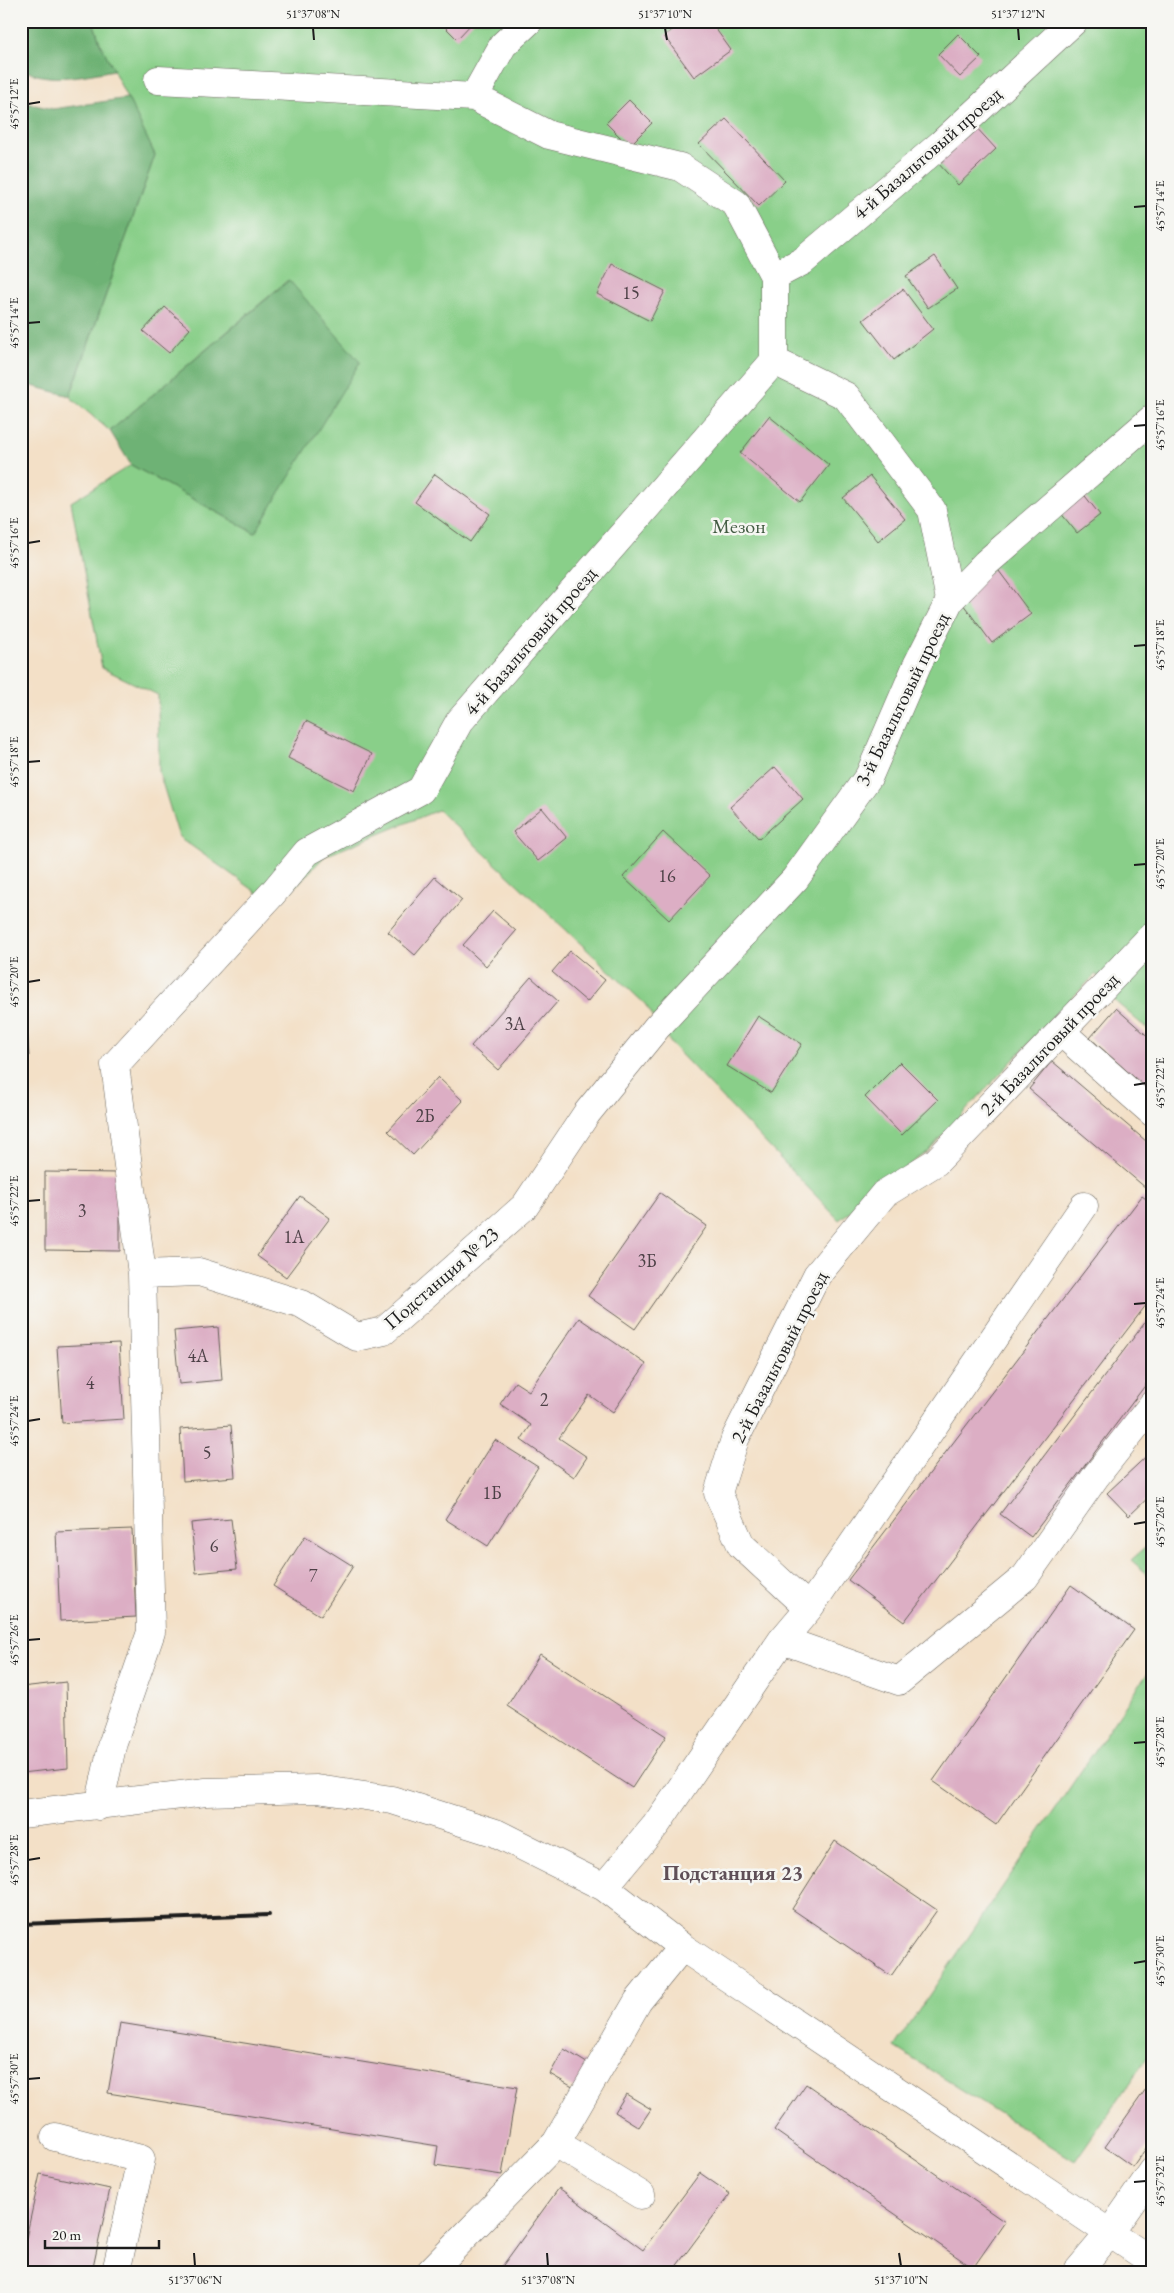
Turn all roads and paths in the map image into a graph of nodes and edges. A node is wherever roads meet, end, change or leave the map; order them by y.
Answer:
1 (529, 21) edge
2 (1074, 21) edge
3 (158, 80) dead end
4 (474, 97) junction
5 (774, 276) junction
6 (774, 361) junction
7 (1153, 418) edge
8 (950, 600) junction
9 (1153, 935) edge
10 (657, 1027) joint
11 (1061, 1032) junction
12 (1153, 1112) edge
13 (1084, 1206) dead end
14 (142, 1274) junction
15 (1153, 1404) edge
16 (809, 1608) junction
17 (782, 1640) junction
18 (99, 1806) junction
19 (21, 1814) edge
20 (604, 1887) junction
21 (682, 1947) junction
22 (55, 2137) dead end
23 (556, 2143) junction
24 (1153, 2171) edge
25 (642, 2195) dead end
26 (1109, 2234) junction
27 (1153, 2262) edge
28 (116, 2272) edge
29 (430, 2272) edge
30 (1077, 2272) edge

1 - 4 street
2 - 5 street, 4-й Базальтовый проезд
3 - 4 street
4 - 5 street
5 - 6 street
6 - 8 street
6 - 14 street, 4-й Базальтовый проезд
7 - 8 street, 3-й Базальтовый проезд
8 - 10 street, 3-й Базальтовый проезд
9 - 11 street, 2-й Базальтовый проезд
10 - 14 street, Подстанция № 23
11 - 12 street
11 - 16 street, 2-й Базальтовый проезд
13 - 16 street
14 - 18 street, 4-й Базальтовый проезд
15 - 17 street
16 - 17 street
17 - 20 street
18 - 19 street
18 - 20 street
20 - 21 street
21 - 23 street
21 - 26 street
22 - 28 street
23 - 25 street
23 - 29 street
24 - 26 street
26 - 27 street
26 - 30 street

